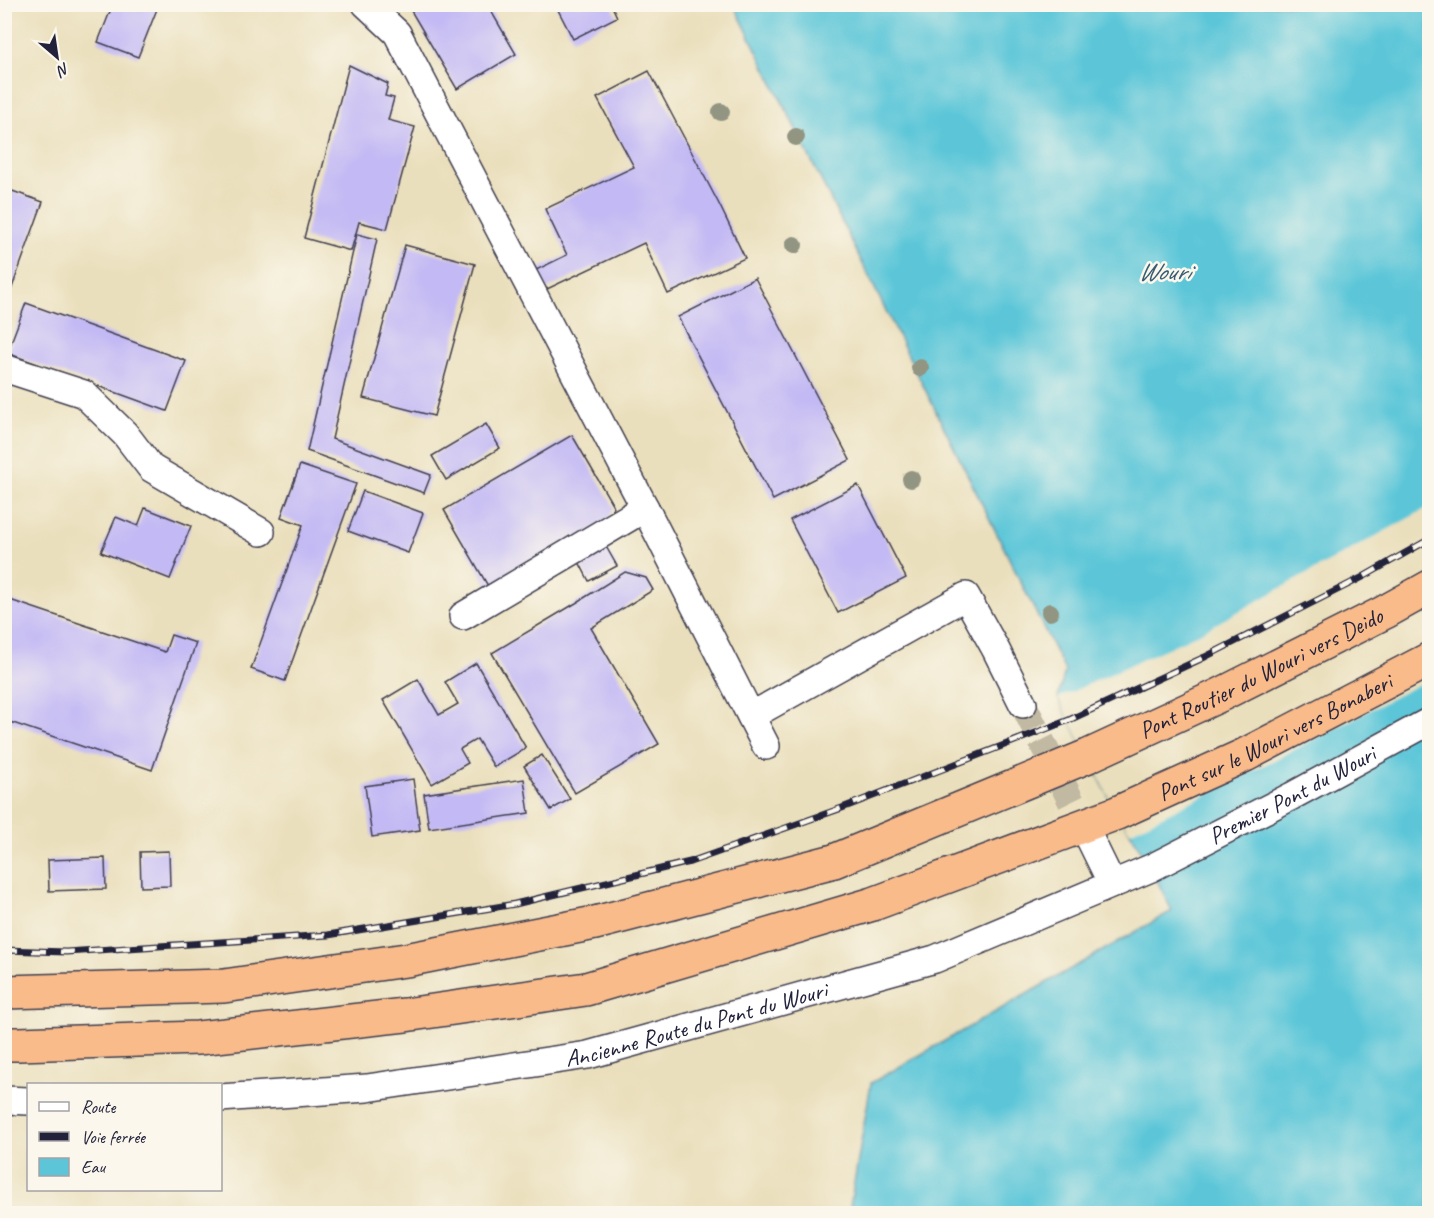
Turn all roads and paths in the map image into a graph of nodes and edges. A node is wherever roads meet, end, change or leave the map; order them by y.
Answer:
1 (366, 4) edge
2 (4, 368) edge
3 (645, 508) junction
4 (261, 532) dead end
5 (1430, 587) edge
6 (463, 616) dead end
7 (1430, 659) edge
8 (1023, 704) tunnel mouth
9 (751, 716) junction
10 (1430, 721) edge
11 (766, 746) dead end
12 (1089, 837) tunnel mouth
13 (1152, 868) joint
14 (1112, 884) junction
15 (4, 992) edge
16 (4, 1044) edge
17 (222, 1098) edge
18 (4, 1100) edge
19 (27, 1101) edge

1 - 3 street
2 - 4 street
3 - 6 street
3 - 9 street
5 - 15 highway, Pont Routier du Wouri vers Deido
7 - 16 highway, Pont sur le Wouri vers Bonaberi
8 - 9 street
9 - 11 street
10 - 13 street, Premier Pont du Wouri
12 - 14 street
13 - 14 street, Ancienne Route du Pont du Wouri
14 - 17 street, Ancienne Route du Pont du Wouri
18 - 19 street

